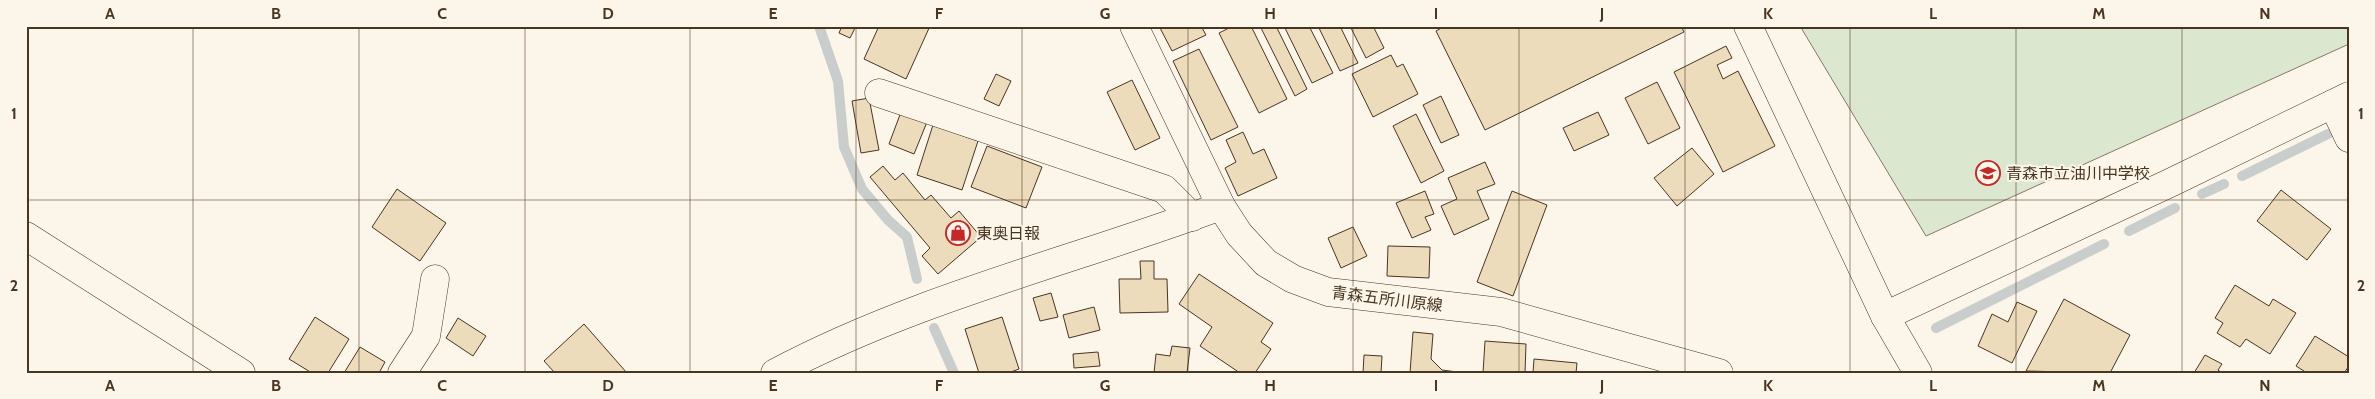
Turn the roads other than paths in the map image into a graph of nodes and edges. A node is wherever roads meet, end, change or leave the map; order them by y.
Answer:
1 (1134, 26) edge
2 (1748, 26) edge
3 (879, 93) dead end
4 (2341, 100) edge
5 (2349, 138) edge
6 (1221, 206) junction
7 (1192, 217) junction
8 (26, 236) edge
9 (435, 279) dead end
10 (1886, 316) junction
11 (241, 373) edge
12 (402, 373) edge
13 (775, 373) edge
14 (1719, 373) edge
15 (1918, 373) edge

1 - 6 street, 青森五所川原線
2 - 10 street
3 - 7 street
4 - 5 street
4 - 10 street
6 - 7 street
6 - 14 street, 青森五所川原線
7 - 13 street
8 - 11 street
9 - 12 street
10 - 15 street

